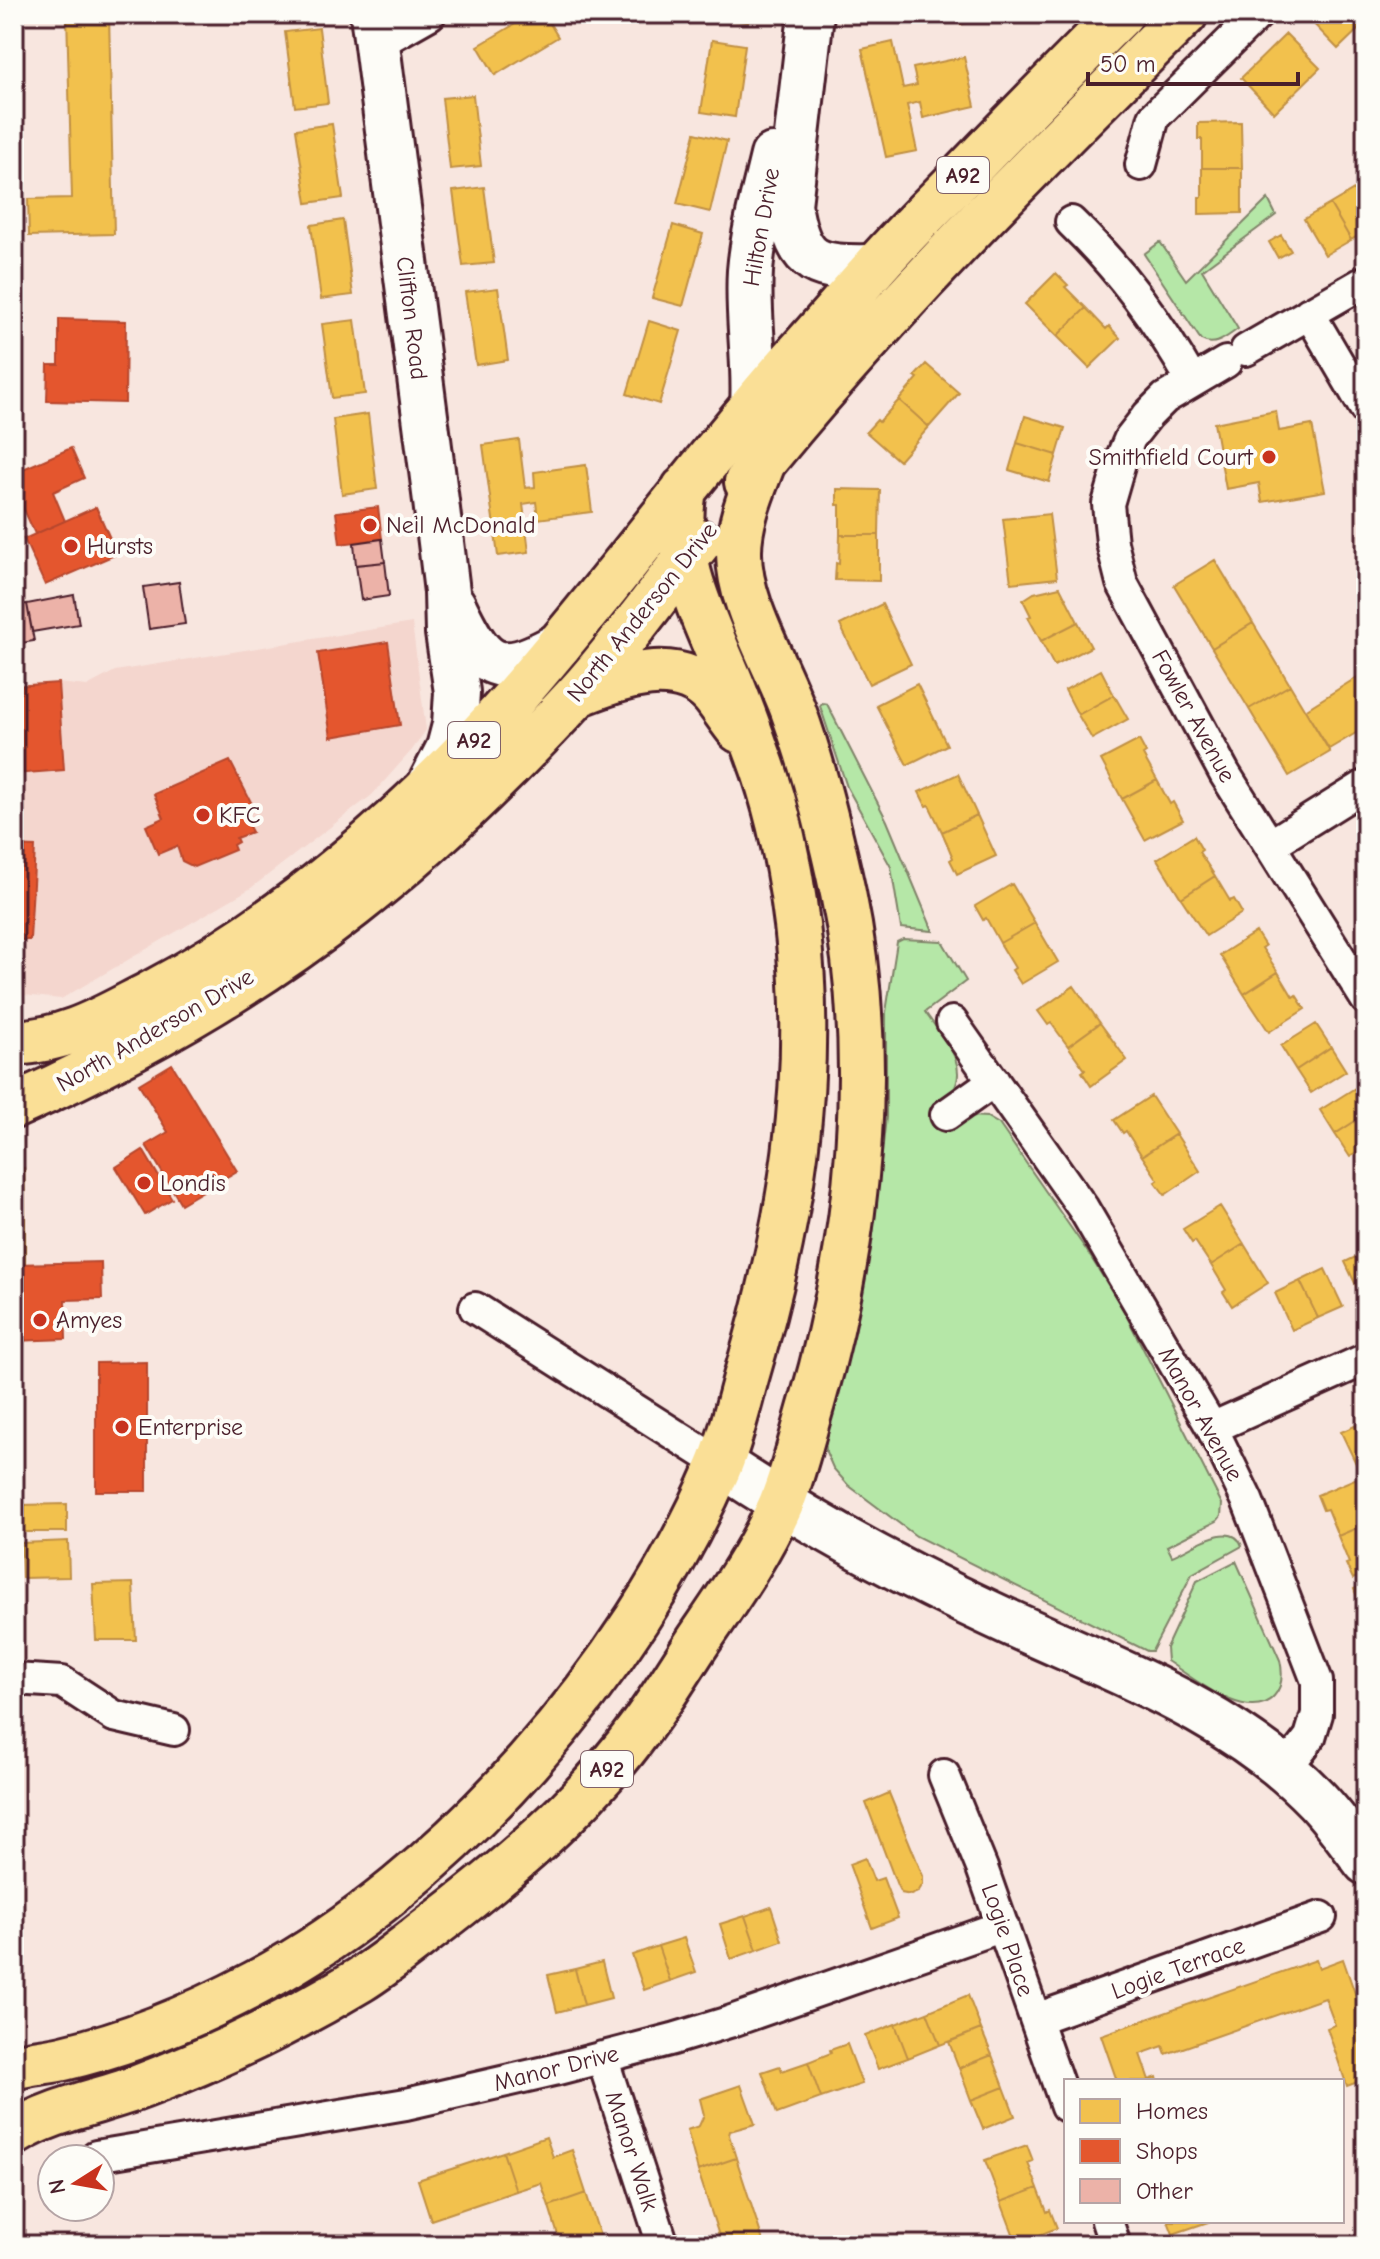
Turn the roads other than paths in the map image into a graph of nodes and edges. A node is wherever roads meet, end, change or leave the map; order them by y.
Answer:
1 (430, 14) edge
2 (811, 14) edge
3 (1121, 14) edge
4 (1185, 14) edge
5 (1258, 14) edge
6 (375, 29) edge
7 (800, 101) junction
8 (1141, 165) dead end
9 (1071, 222) dead end
10 (874, 267) junction
11 (1366, 281) edge
12 (1309, 313) junction
13 (1192, 381) junction
14 (753, 407) junction
15 (1366, 410) edge
16 (764, 460) junction
17 (684, 489) junction
18 (685, 559) junction
19 (447, 592) junction
20 (559, 645) junction
21 (578, 694) junction
22 (760, 758) junction
23 (431, 783) junction
24 (1366, 785) edge
25 (1270, 845) junction
26 (1366, 999) edge
27 (952, 1022) dead end
28 (14, 1043) edge
29 (994, 1081) junction
30 (14, 1106) edge
31 (946, 1115) dead end
32 (475, 1308) dead end
33 (1366, 1359) edge
34 (1212, 1428) junction
35 (721, 1464) junction
36 (781, 1504) junction
37 (14, 1679) edge
38 (174, 1730) dead end
39 (1284, 1771) junction
40 (944, 1775) dead end
41 (1366, 1862) edge
42 (1321, 1917) dead end
43 (1003, 1926) junction
44 (1036, 2019) junction
45 (602, 2057) junction
46 (17, 2063) edge
47 (1064, 2100) edge
48 (14, 2133) edge
49 (116, 2153) edge
50 (1108, 2223) edge
51 (663, 2245) edge
52 (1115, 2245) edge

1 - 6 street, Clifton Road
2 - 7 street, Hilton Drive
3 - 10 main road, North Anderson Drive / A92
4 - 16 main road, North Anderson Drive / A92
5 - 8 street
6 - 19 street, Clifton Road
7 - 10 street, Hilton Drive
7 - 14 street, Hilton Drive
9 - 13 street
10 - 14 main road, North Anderson Drive / A92
11 - 12 street, Fowler Avenue
12 - 13 street, Fowler Avenue
12 - 15 street
13 - 25 street, Fowler Avenue
14 - 17 main road, North Anderson Drive / A92
16 - 18 main road, North Anderson Drive / A92
16 - 36 main road, A92
17 - 18 main road
17 - 20 main road, North Anderson Drive / A92
18 - 21 main road, North Anderson Drive / A92
18 - 22 main road
19 - 20 street, Clifton Road
19 - 23 street, Clifton Road
20 - 23 main road, North Anderson Drive / A92
21 - 22 main road
21 - 30 main road, North Anderson Drive / A92
22 - 35 main road, A92
23 - 28 main road, North Anderson Drive / A92
24 - 25 street
25 - 26 street, Fowler Avenue
27 - 29 street, Manor Avenue
29 - 31 street
29 - 34 street, Manor Avenue
32 - 35 street
33 - 34 street
34 - 39 street, Manor Avenue
35 - 36 street
35 - 46 main road, A92
36 - 39 street
36 - 48 main road, A92
37 - 38 street
39 - 41 street
40 - 43 street, Logie Place
42 - 44 street, Logie Terrace
43 - 44 street, Logie Place
43 - 45 street, Manor Drive
44 - 47 street, Logie Place
45 - 49 street, Manor Drive
45 - 51 street, Manor Walk
50 - 52 street

